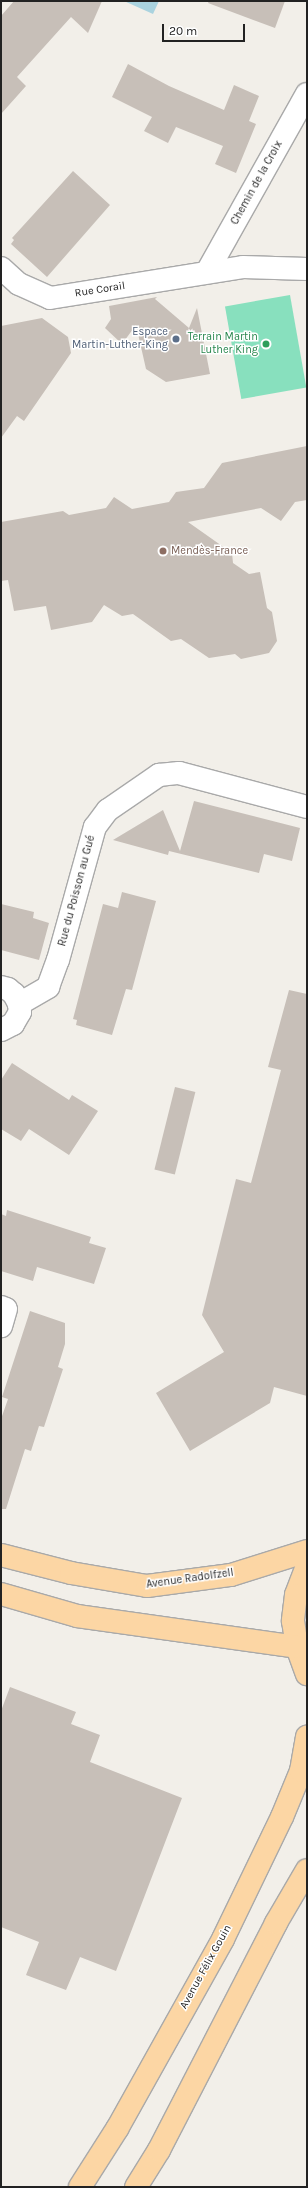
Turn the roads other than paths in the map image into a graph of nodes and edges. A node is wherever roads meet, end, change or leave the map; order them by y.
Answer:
1 (307, 94) edge
2 (1, 268) edge
3 (307, 269) edge
4 (207, 272) junction
5 (307, 807) edge
6 (1, 987) edge
7 (20, 1004) junction
8 (1, 1030) edge
9 (1, 1307) edge
10 (1, 1326) edge
11 (307, 1551) edge
12 (1, 1555) edge
13 (307, 1566) edge
14 (1, 1594) edge
15 (297, 1647) junction
16 (307, 1674) edge
17 (307, 1737) edge
18 (307, 1870) edge
19 (80, 2187) edge
20 (136, 2187) edge

1 - 4 street, Chemin de la Croix
2 - 4 street, Rue Corail
3 - 4 street, Rue Corail
5 - 7 street, Rue du Poisson au Gué
6 - 7 street
7 - 8 street
9 - 10 street
11 - 12 main road, Avenue Radolfzell
13 - 15 main road
14 - 15 main road
15 - 16 main road
17 - 19 main road, Avenue Félix Gouin
18 - 20 main road

